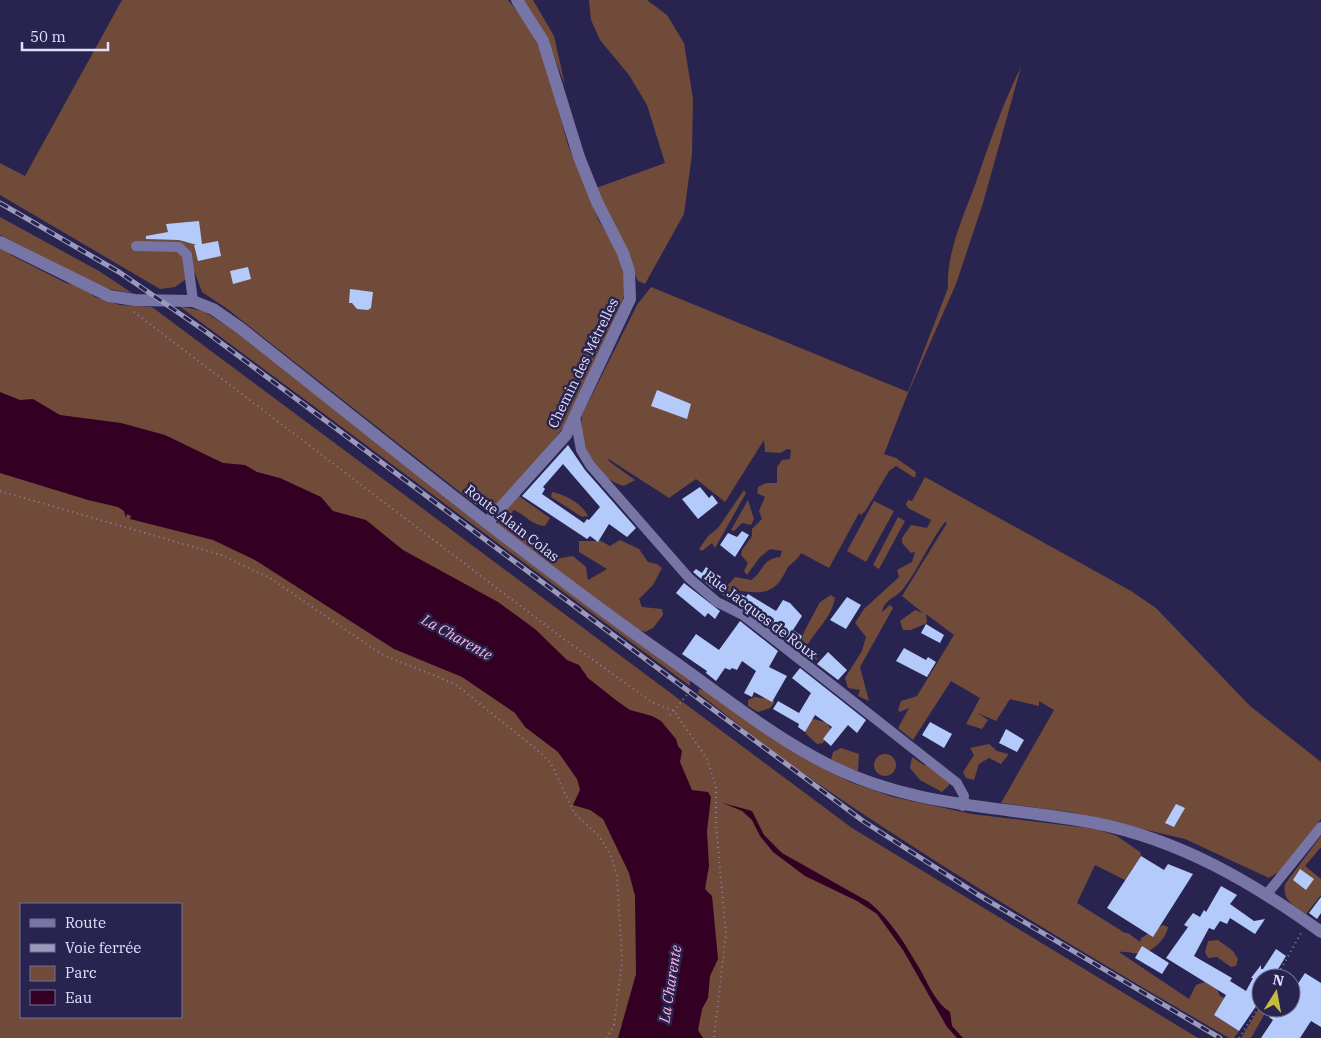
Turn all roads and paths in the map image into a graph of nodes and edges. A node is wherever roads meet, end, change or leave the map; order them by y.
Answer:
1 (517, 0) edge
2 (0, 242) edge
3 (136, 246) dead end
4 (121, 299) junction
5 (193, 301) junction
6 (575, 418) junction
7 (0, 491) edge
8 (487, 523) junction
9 (699, 678) junction
10 (674, 711) junction
11 (670, 715) dead end
12 (963, 806) junction
13 (1321, 827) edge
14 (1267, 894) junction
15 (1321, 932) edge
16 (1302, 933) dead end
17 (1282, 968) edge
18 (1252, 1018) edge
19 (607, 1038) edge
20 (714, 1038) edge
21 (1239, 1038) edge

1 - 6 street, Chemin des Métrelles
2 - 4 street, Route Alain Colas
3 - 5 street
4 - 5 street, Route Alain Colas
4 - 10 path
5 - 8 street, Route Alain Colas
6 - 8 street, Chemin des Métrelles
6 - 12 street, Rue Jacques de Roux
7 - 19 path
8 - 9 street, Route Alain Colas
9 - 10 path
9 - 12 street, Route Alain Colas
10 - 11 path
10 - 20 path
12 - 14 street, Route Alain Colas
13 - 14 street
14 - 15 street, Route Alain Colas
16 - 17 path
18 - 21 path

